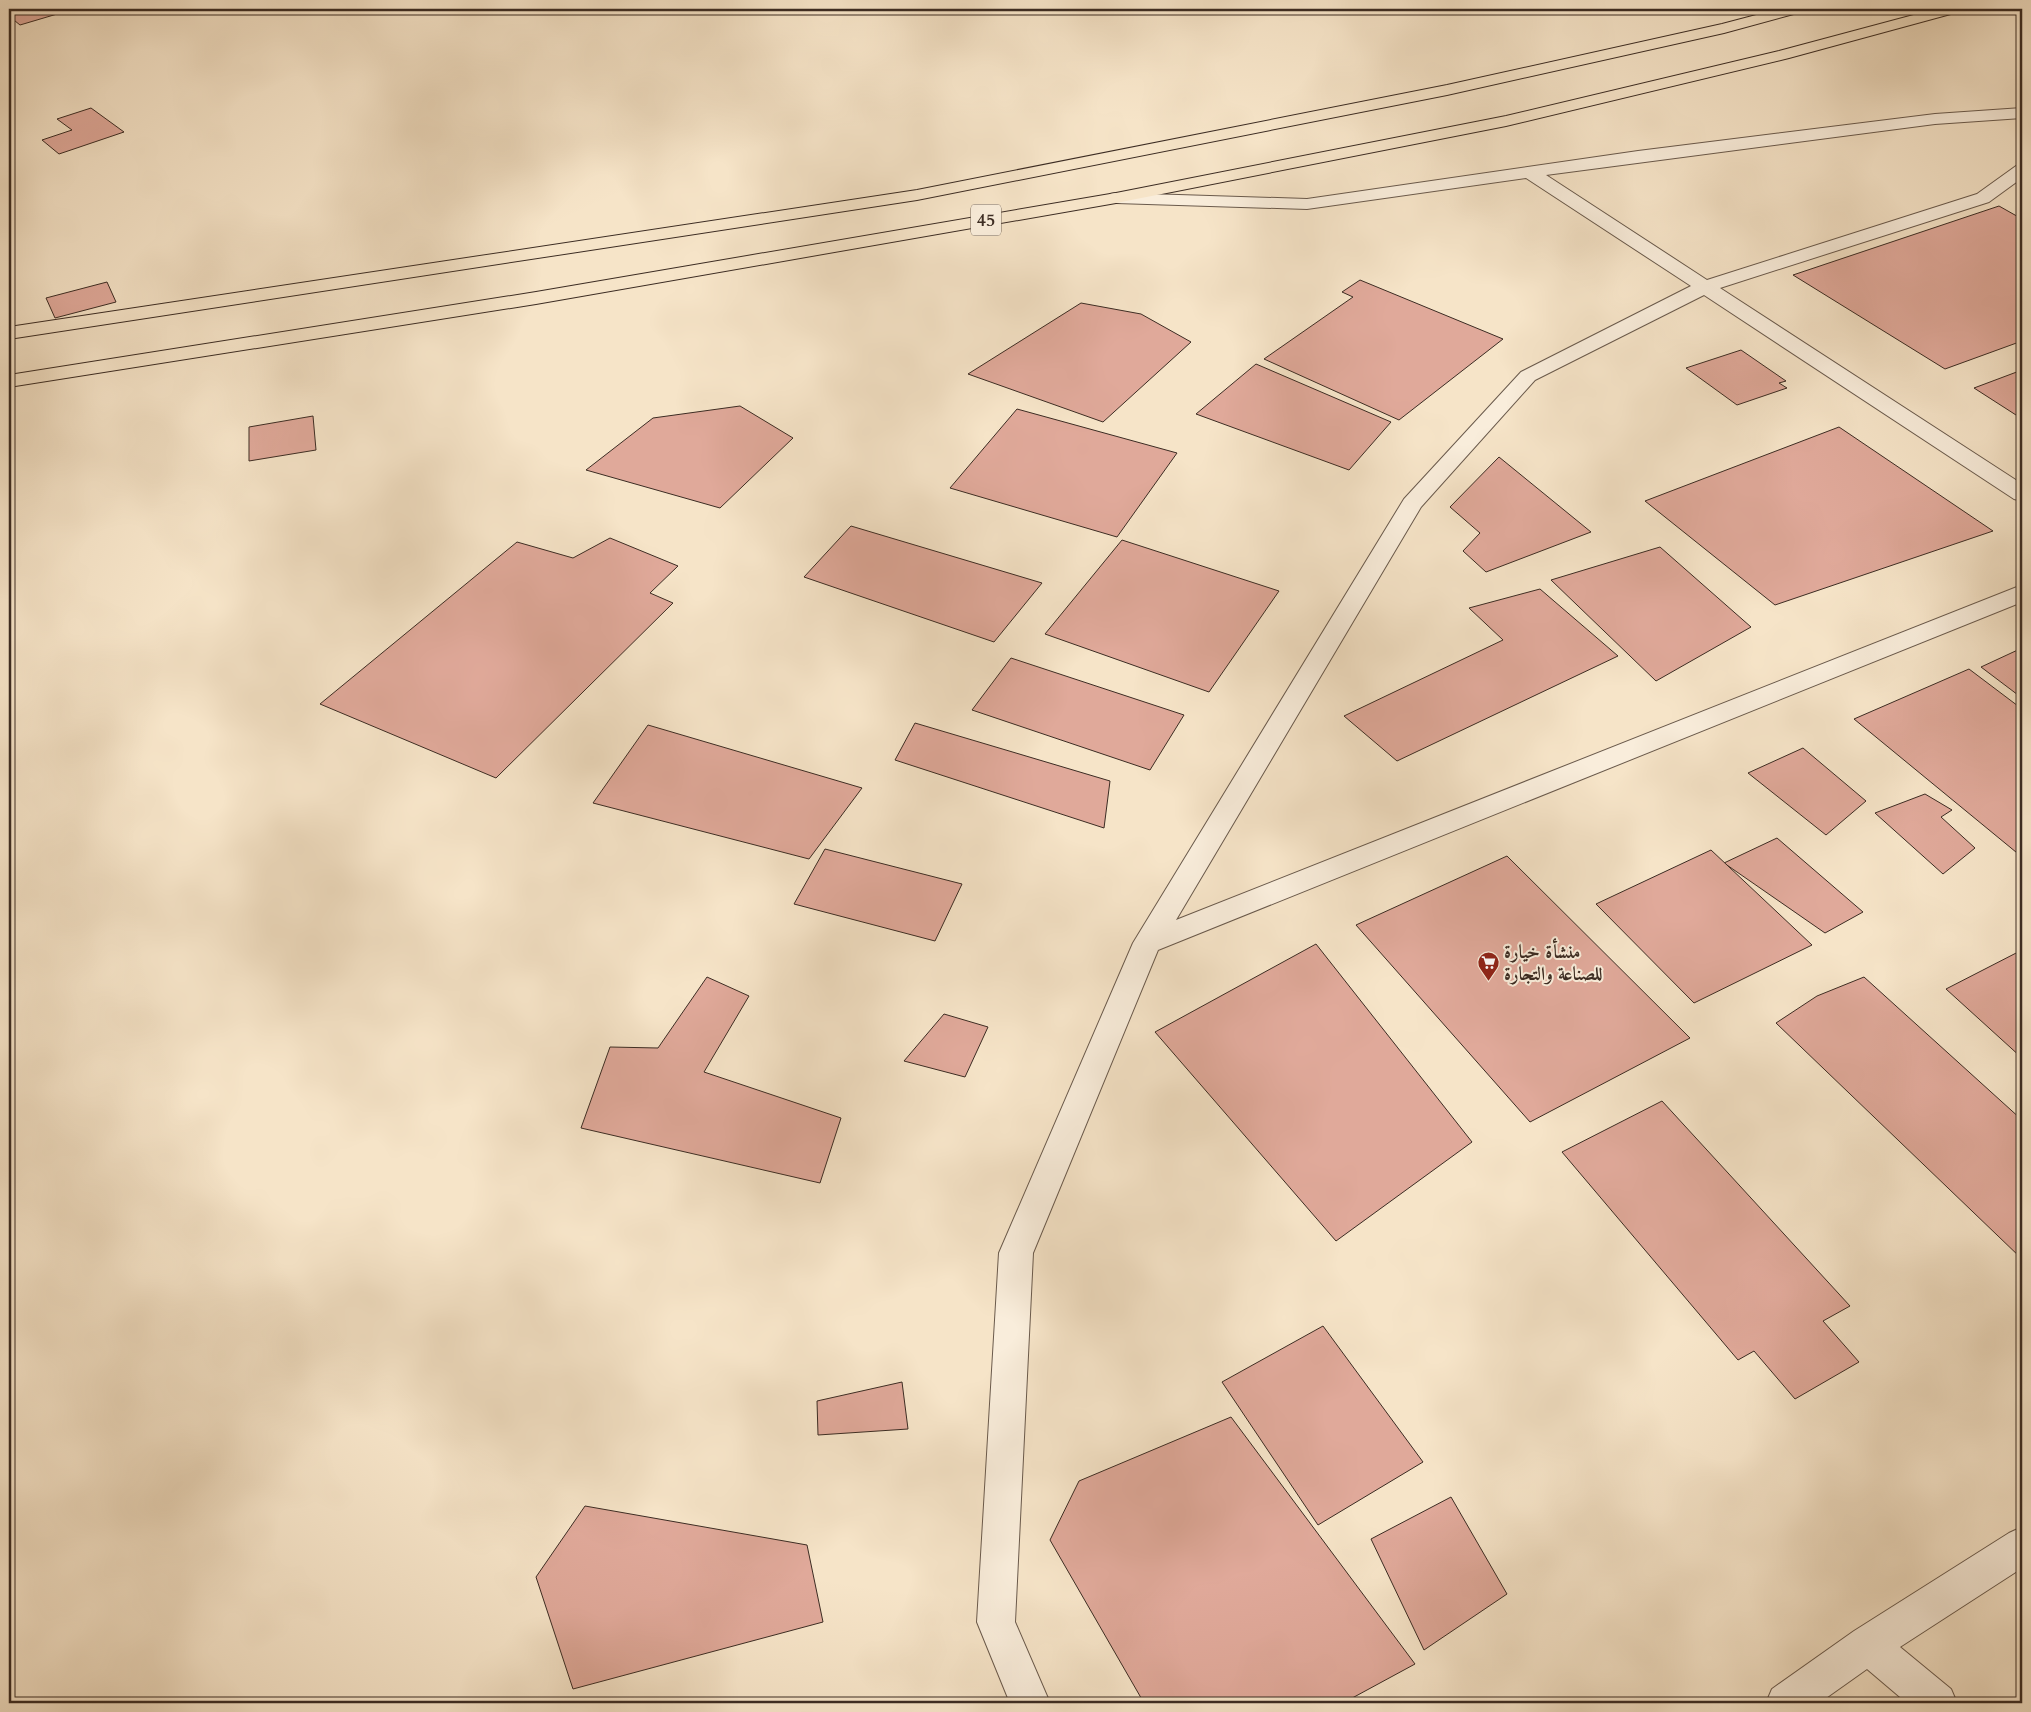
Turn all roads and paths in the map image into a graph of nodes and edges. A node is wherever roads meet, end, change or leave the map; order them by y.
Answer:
1 (1796, 9) edge
2 (1953, 9) edge
3 (2022, 113) edge
4 (2022, 170) edge
5 (1530, 172) junction
6 (1116, 198) junction
7 (1707, 286) junction
8 (9, 333) edge
9 (9, 381) edge
10 (2022, 494) edge
11 (2022, 593) edge
12 (1147, 943) junction
13 (2022, 1546) edge
14 (1868, 1644) junction
15 (1030, 1703) edge
16 (1786, 1703) edge
17 (1937, 1703) edge

1 - 8 highway, 45
2 - 6 highway, 45
3 - 5 street
4 - 7 street
5 - 6 street
5 - 7 street
6 - 9 highway, 45
7 - 10 street
7 - 12 street
11 - 12 street
12 - 15 street
13 - 14 street
14 - 16 street
14 - 17 street

